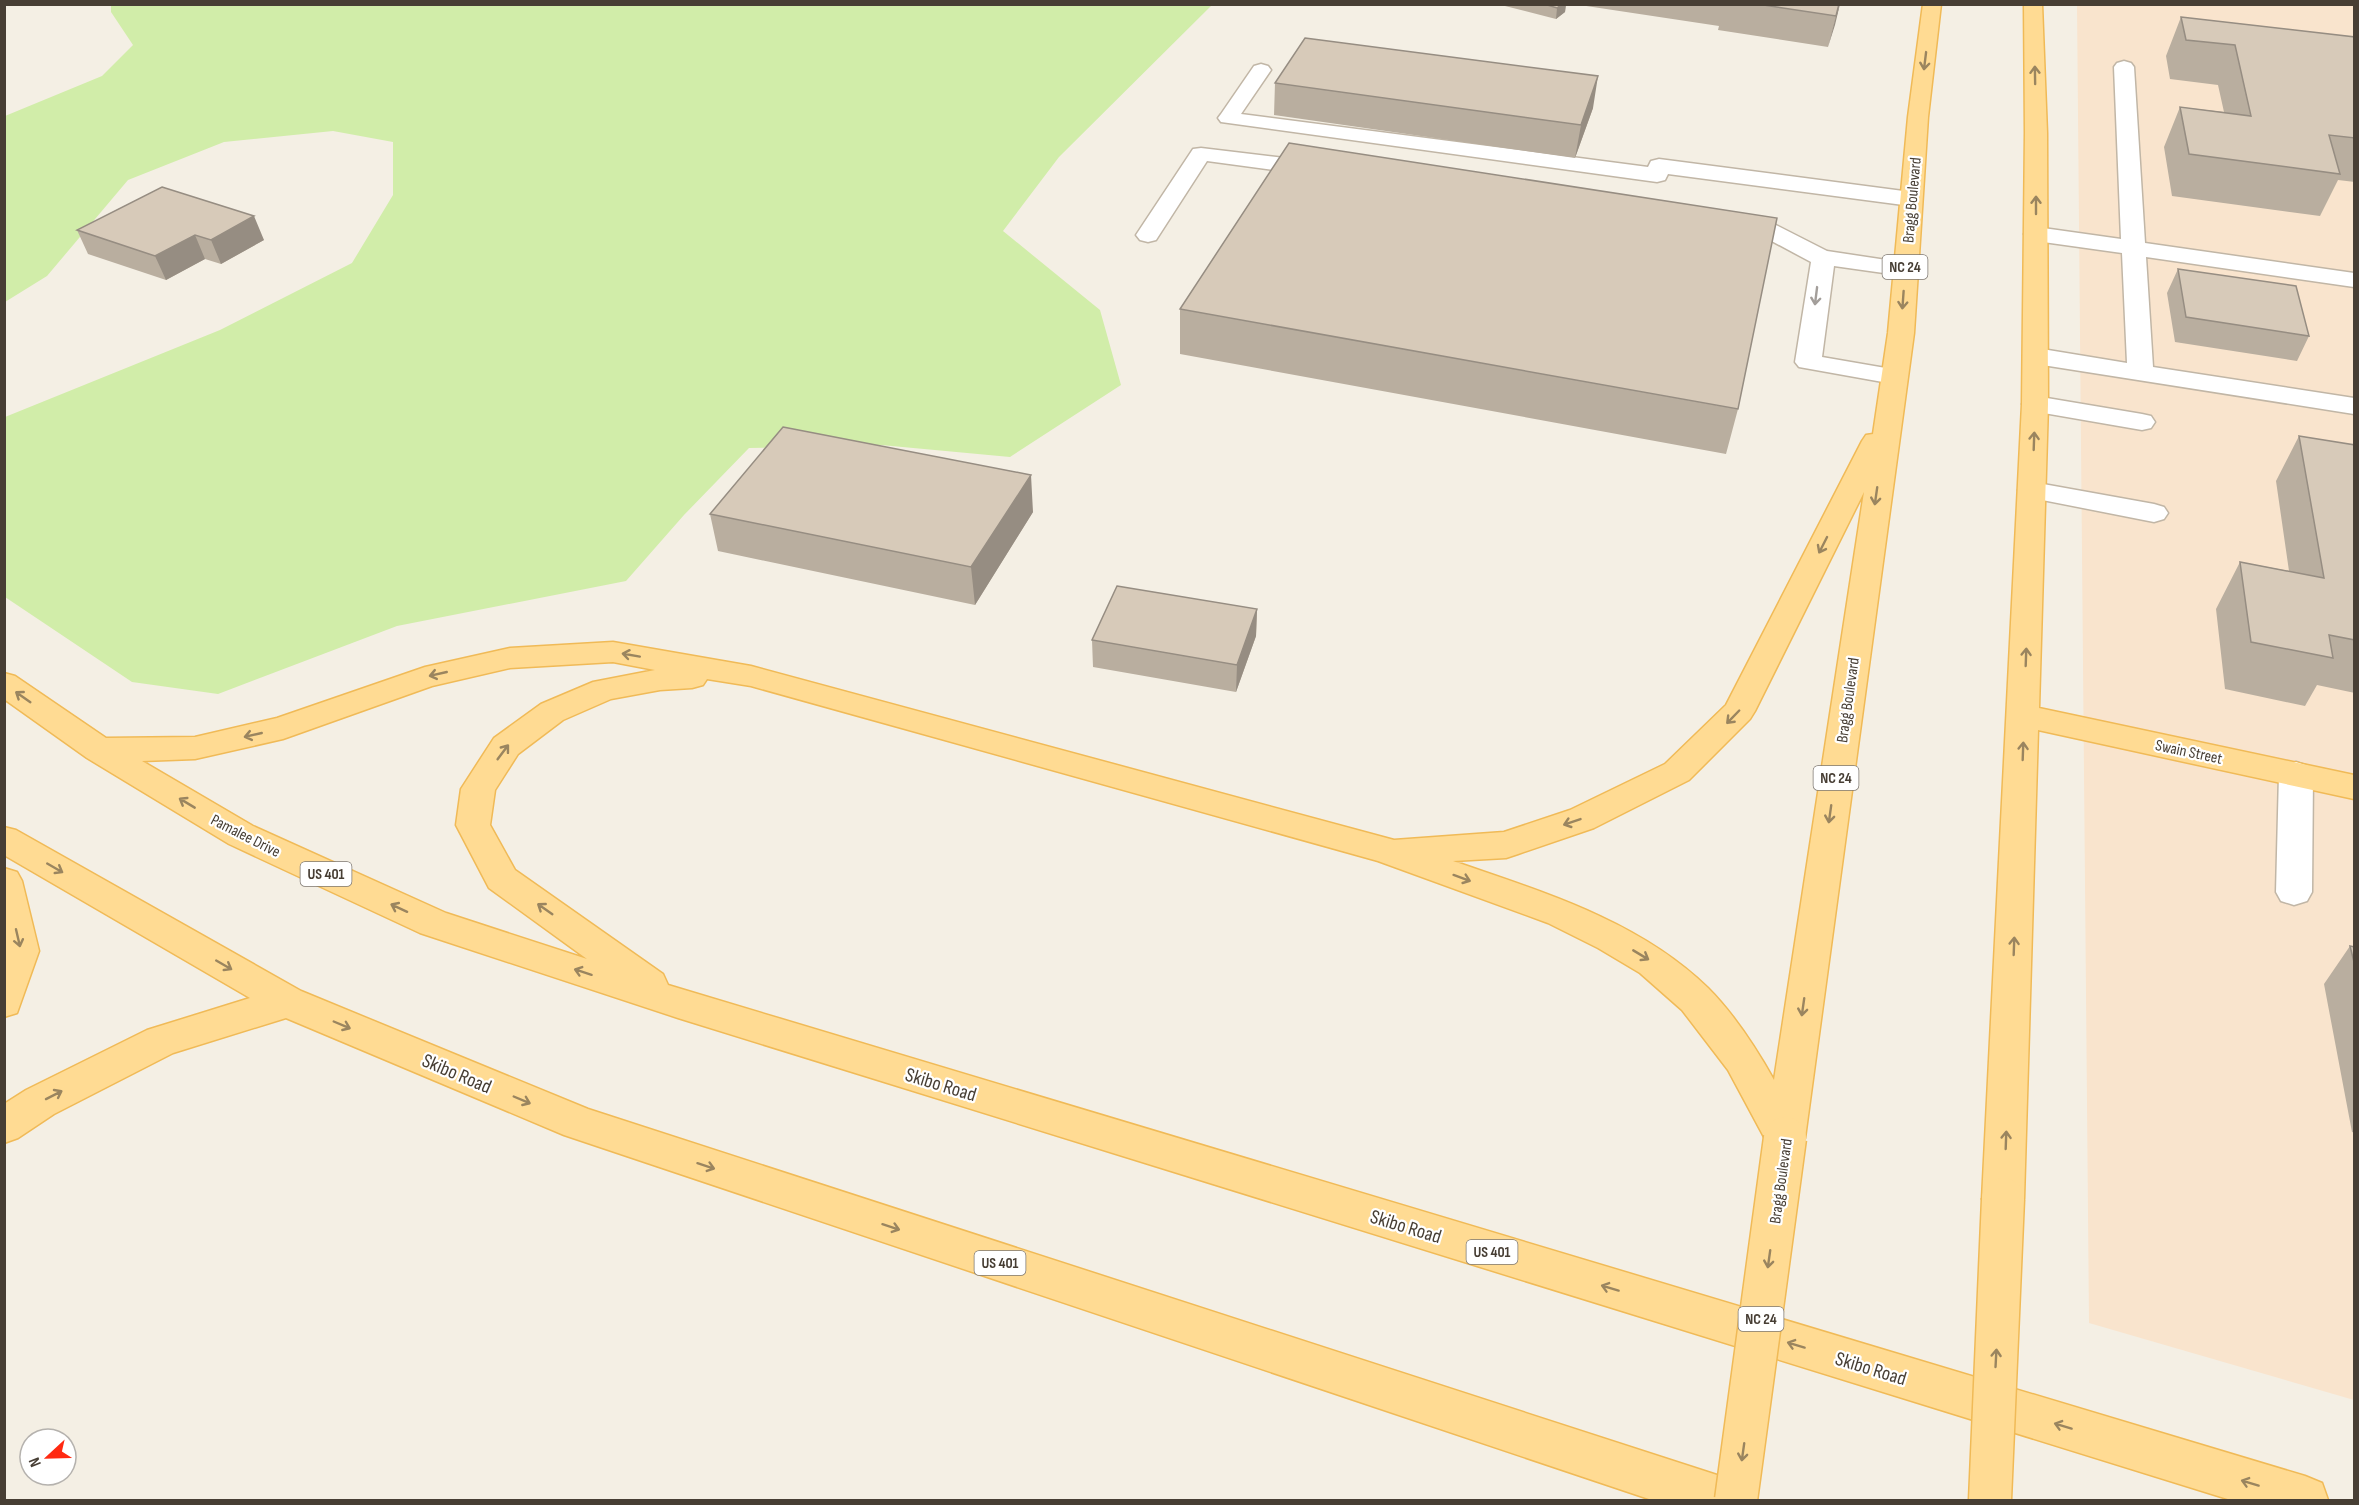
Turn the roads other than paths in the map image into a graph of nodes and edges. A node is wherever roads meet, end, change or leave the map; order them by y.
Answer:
1 (1932, 4) edge
2 (2033, 4) edge
3 (2124, 67) dead end
4 (1261, 70) dead end
5 (1343, 172) edge
6 (1911, 199) junction
7 (1710, 219) edge
8 (2036, 234) junction
9 (1148, 235) dead end
10 (2133, 248) junction
11 (1823, 259) junction
12 (1905, 269) junction
13 (2355, 280) edge
14 (2036, 356) junction
15 (2140, 372) junction
16 (1894, 376) junction
17 (2035, 404) junction
18 (2355, 406) edge
19 (1888, 418) junction
20 (2142, 422) dead end
21 (2032, 490) junction
22 (2154, 513) dead end
23 (751, 676) junction
24 (4, 683) edge
25 (2024, 716) junction
26 (99, 750) junction
27 (2296, 774) junction
28 (2355, 787) edge
29 (4, 839) edge
30 (1387, 851) junction
31 (4, 881) edge
32 (2294, 892) dead end
33 (4, 1002) edge
34 (288, 1002) junction
35 (678, 1004) junction
36 (4, 1126) edge
37 (1785, 1138) junction
38 (1720, 1500) edge
39 (1736, 1500) edge
40 (1990, 1500) edge
41 (2306, 1500) edge

1 -> 6 main road, Bragg Boulevard / NC 24
8 -> 2 main road
3 - 10 lane
4 - 6 lane
5 - 9 lane
6 - 12 main road, Bragg Boulevard / NC 24
7 - 11 lane
8 - 10 lane
8 - 14 main road
10 - 13 lane
10 - 15 lane
11 - 12 lane
11 -> 16 lane
12 -> 16 main road, Bragg Boulevard / NC 24
14 - 15 lane
14 - 17 main road
15 - 18 lane
16 - 19 main road, Bragg Boulevard / NC 24
17 - 20 lane
21 -> 17 main road
19 -> 30 main road
19 -> 37 main road, Bragg Boulevard / NC 24
21 - 22 lane
25 -> 21 main road
23 -> 26 main road
23 - 30 main road
35 -> 23 main road
26 -> 24 main road, Pamalee Drive / US 401
25 - 27 main road, Swain Street
40 -> 25 main road, bridge
35 -> 26 main road, Pamalee Drive / US 401
27 - 28 main road, Swain Street
27 - 32 lane
29 -> 34 main road, US 401
30 -> 37 main road
31 -> 33 main road
36 -> 34 main road
34 -> 38 main road, Skibo Road / US 401
41 -> 35 main road, Skibo Road / US 401
37 -> 39 main road, Bragg Boulevard / NC 24, bridge

